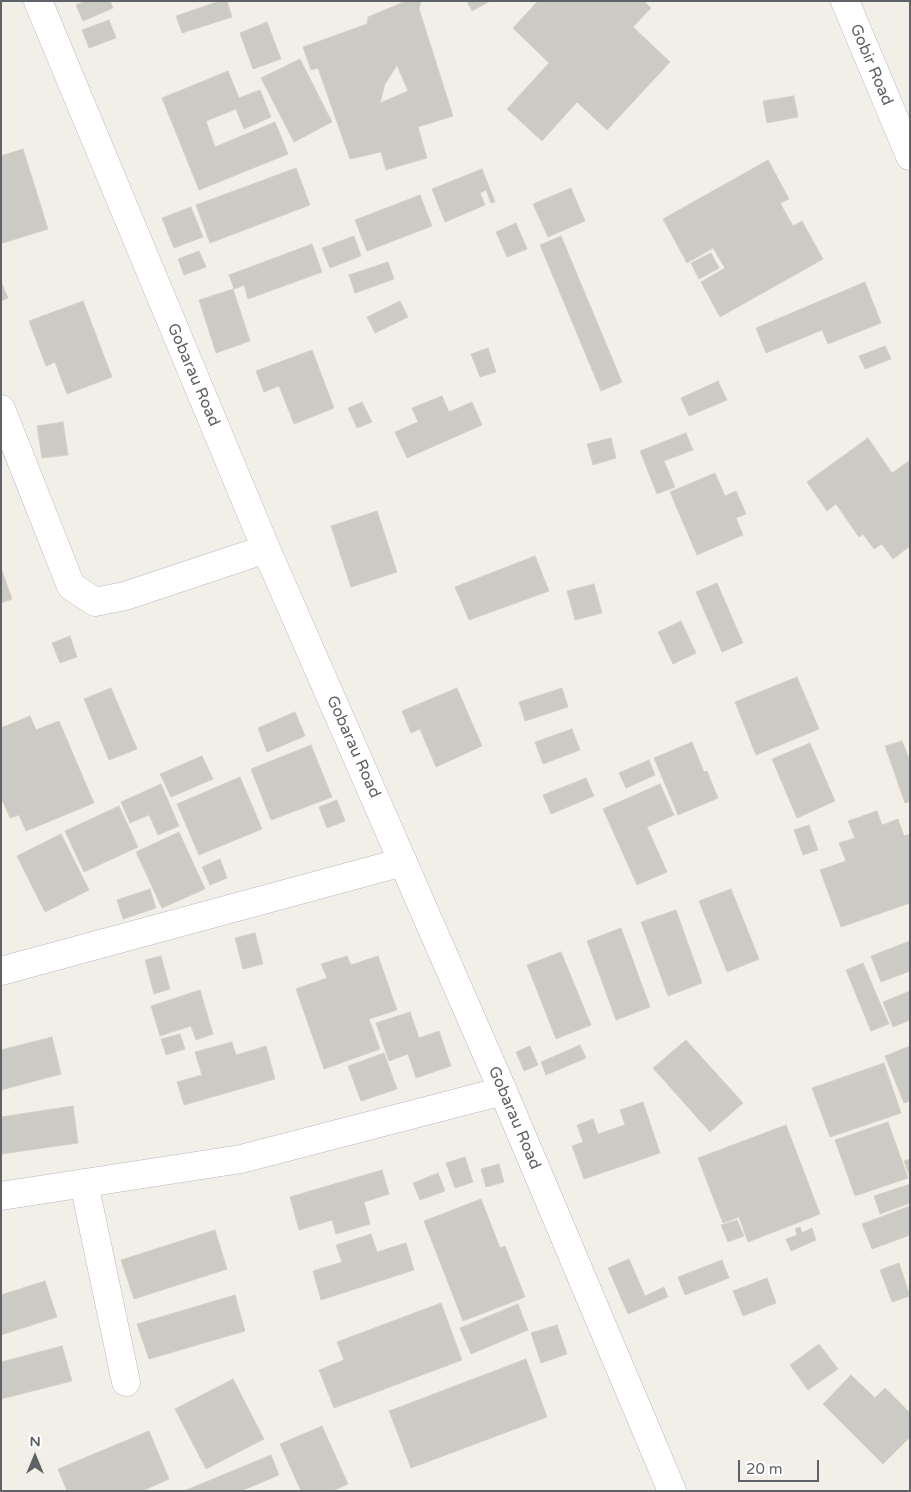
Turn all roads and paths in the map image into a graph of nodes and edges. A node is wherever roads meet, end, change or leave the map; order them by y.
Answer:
1 (38, 1) edge
2 (844, 1) edge
3 (910, 156) edge
4 (1, 409) edge
5 (266, 549) junction
6 (403, 862) junction
7 (1, 971) edge
8 (503, 1091) junction
9 (84, 1183) junction
10 (1, 1196) edge
11 (126, 1382) dead end
12 (672, 1491) edge

1 - 5 street, Gobarau Road
2 - 3 street, Gobir Road
4 - 5 street
5 - 6 street, Gobarau Road
6 - 7 street
6 - 8 street, Gobarau Road
8 - 9 street
8 - 12 street, Gobarau Road
9 - 10 street
9 - 11 street

